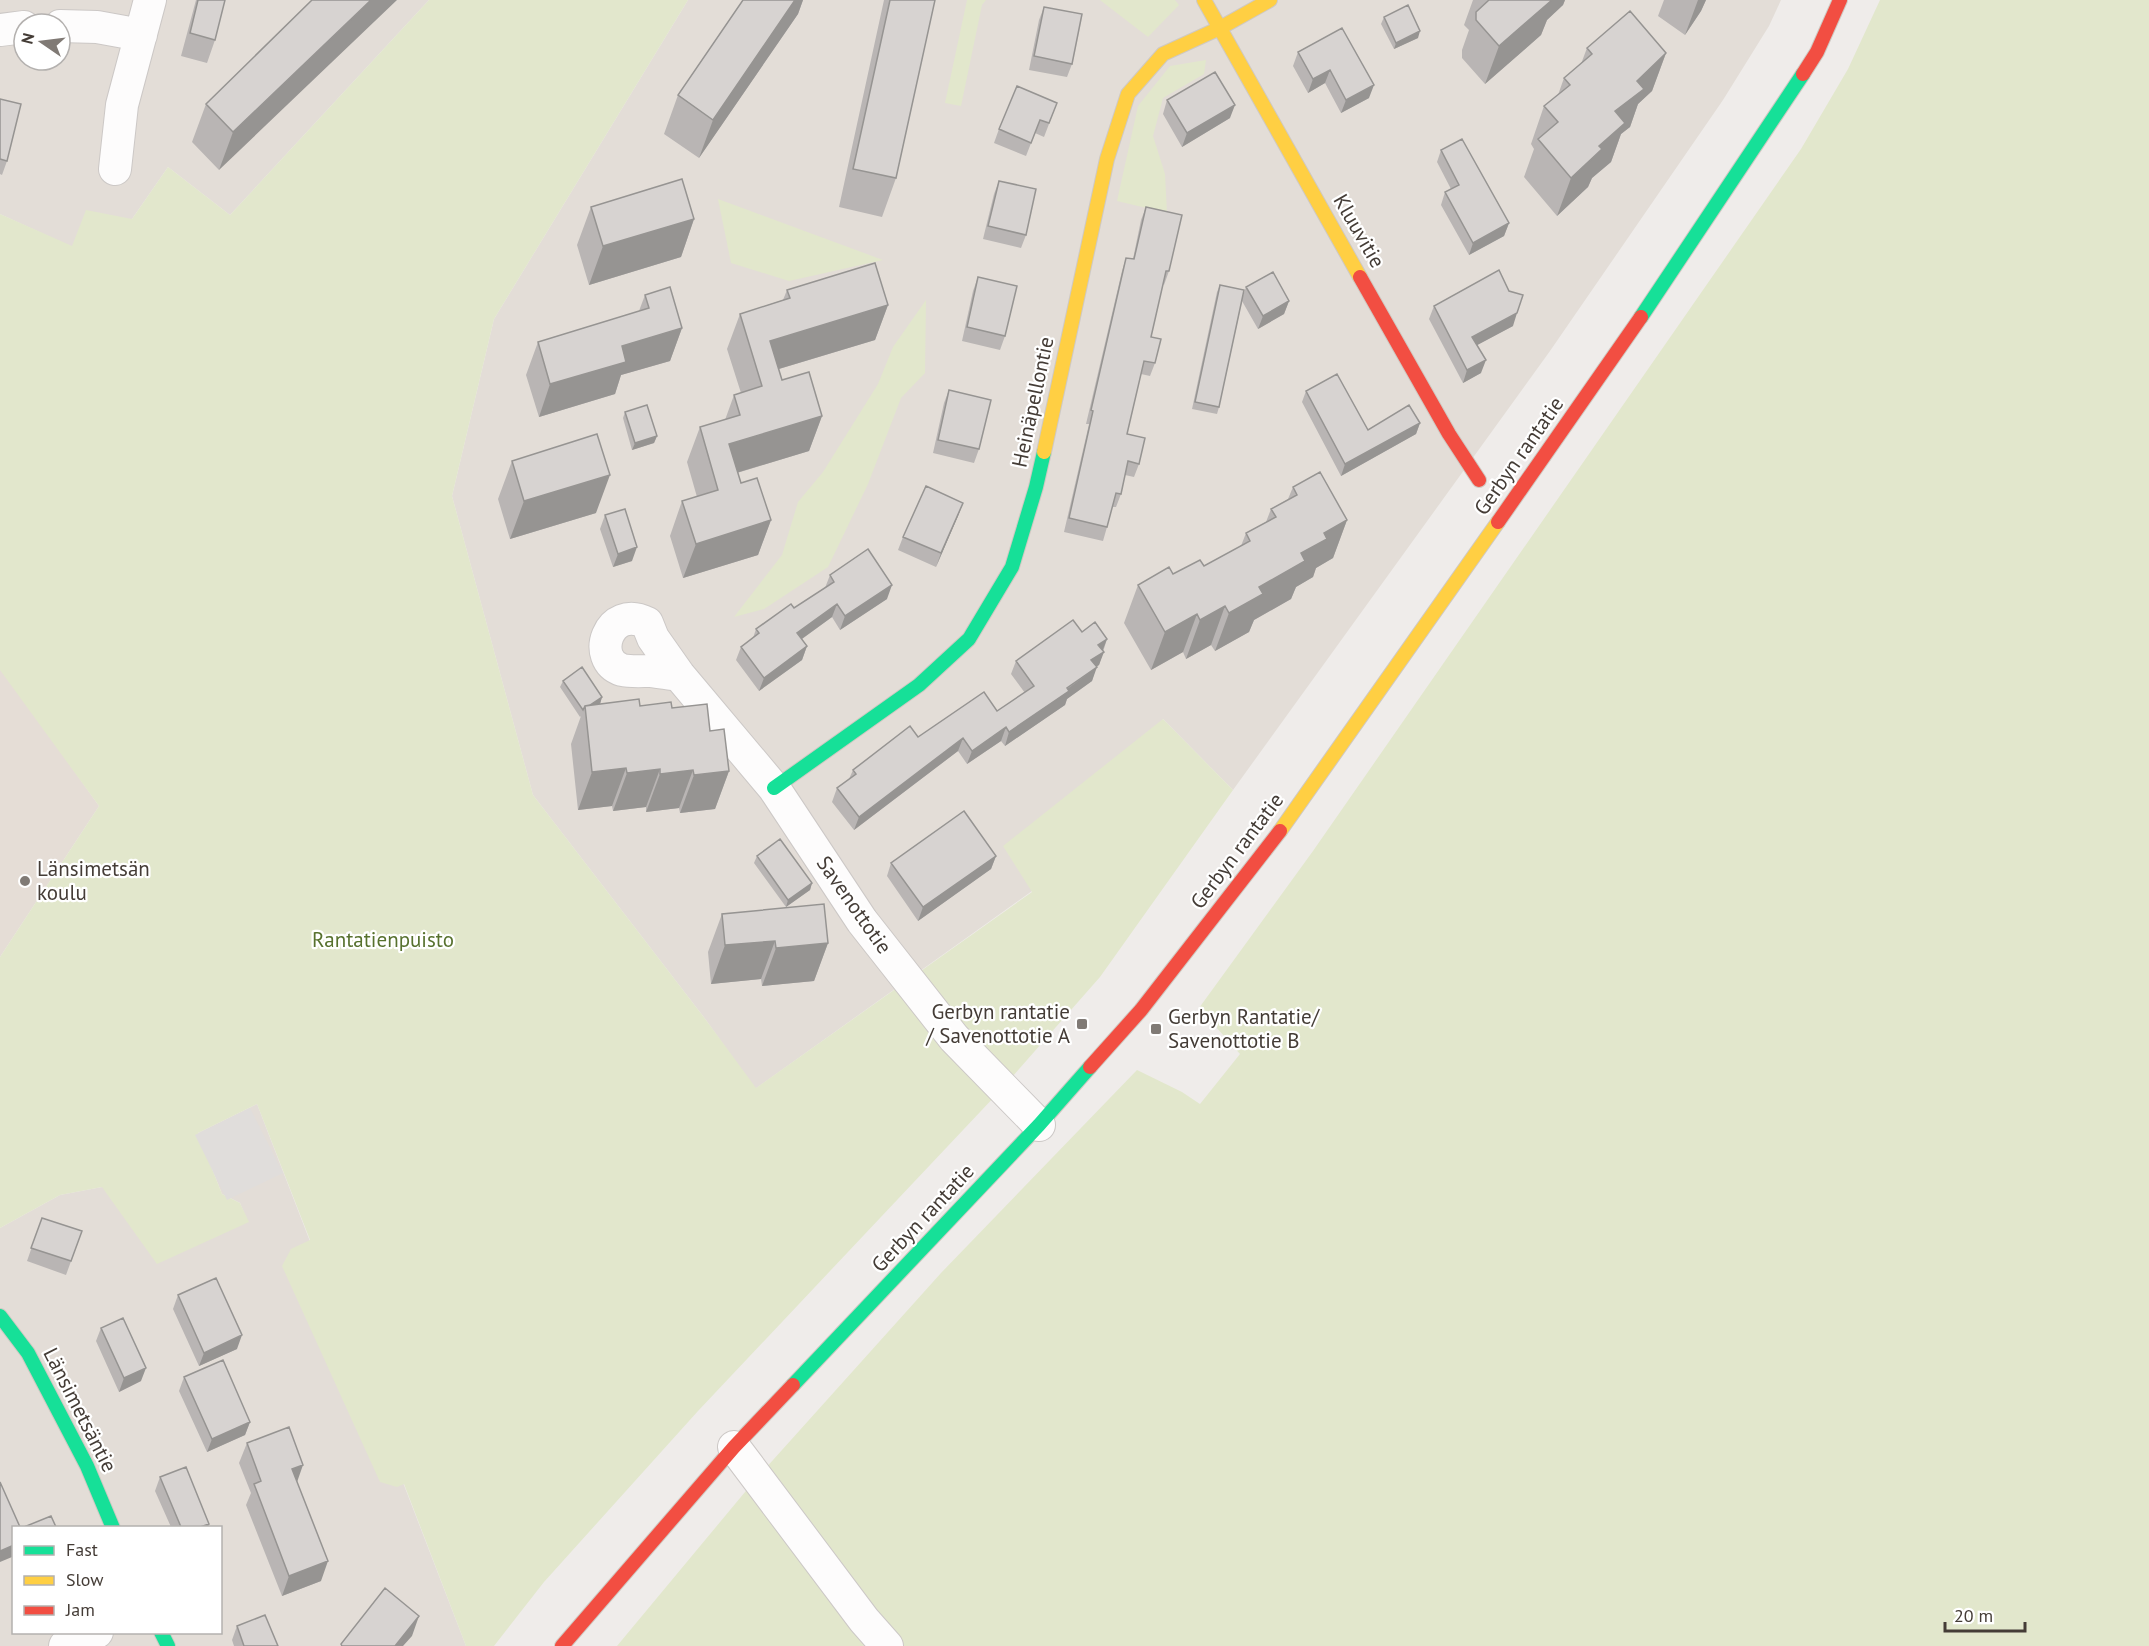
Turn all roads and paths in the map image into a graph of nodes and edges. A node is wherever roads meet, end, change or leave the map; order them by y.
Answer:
1 (150, 0) edge
2 (1204, 0) edge
3 (1270, 0) edge
4 (1840, 0) edge
5 (72, 26) edge
6 (1220, 28) junction
7 (141, 35) junction
8 (115, 169) dead end
9 (1479, 480) dead end
10 (679, 675) dead end
11 (774, 788) junction
12 (1039, 1125) junction
13 (0, 1316) edge
14 (735, 1447) junction
15 (113, 1526) edge
16 (93, 1634) edge
17 (66, 1646) edge
18 (562, 1646) edge
19 (887, 1646) edge

1 - 7 street
2 - 6 main road, Kluuvitie
3 - 6 main road, Heinäpellontie
4 - 12 main road, Gerbyn rantatie
5 - 7 street
6 - 9 main road, Kluuvitie
6 - 11 main road, Heinäpellontie
7 - 8 street
10 - 11 street, Savenottotie
11 - 12 street, Savenottotie
12 - 14 main road, Gerbyn rantatie
13 - 15 main road, Länsimetsäntie
14 - 18 main road, Gerbyn rantatie
14 - 19 street
16 - 17 street

